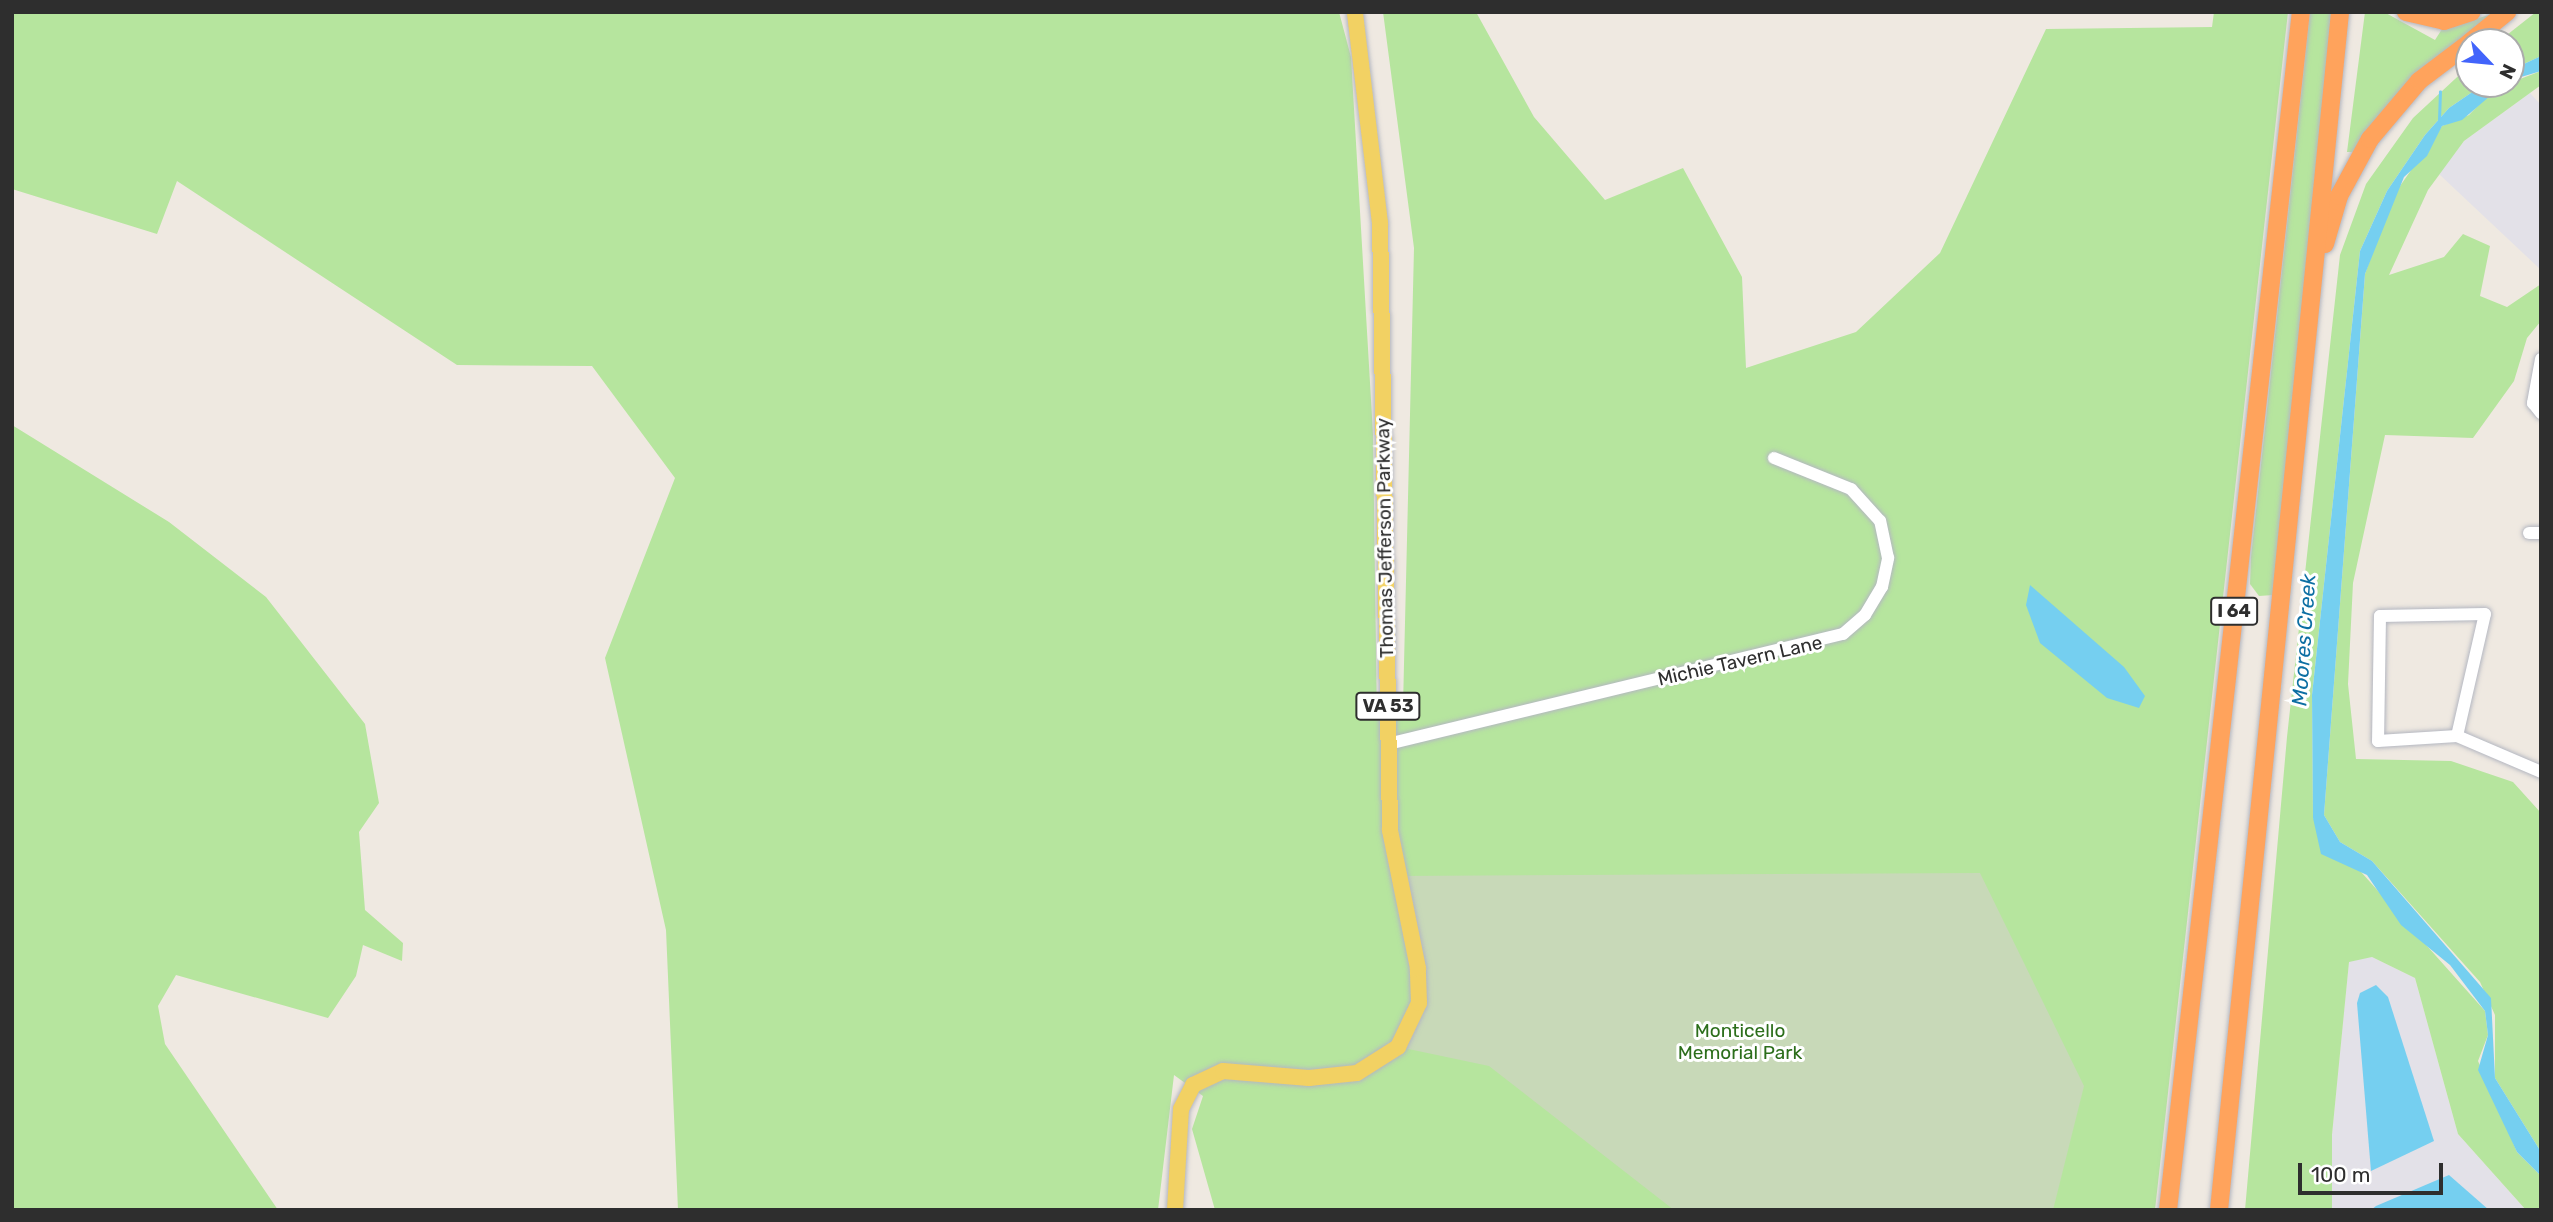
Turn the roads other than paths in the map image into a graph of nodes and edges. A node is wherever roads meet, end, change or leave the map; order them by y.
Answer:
1 (1355, 12) edge
2 (2301, 12) edge
3 (2340, 12) edge
4 (2406, 12) edge
5 (2472, 12) edge
6 (2507, 12) edge
7 (2487, 28) edge
8 (2455, 54) edge
9 (2541, 359) edge
10 (2299, 403) junction
11 (2541, 413) edge
12 (1774, 458) dead end
13 (2457, 736) junction
14 (1388, 744) junction
15 (2541, 772) edge
16 (1175, 1210) edge
17 (2168, 1210) edge
18 (2219, 1210) edge

1 - 14 main road, Thomas Jefferson Parkway / VA 53
2 - 17 highway, I 64
3 - 10 highway, I 64
4 - 5 highway
6 - 7 highway
8 - 10 highway
9 - 11 street
10 - 18 highway, I 64
12 - 14 street, Michie Tavern Lane
13 - 13 street
13 - 15 street
14 - 16 main road, Thomas Jefferson Parkway / VA 53

